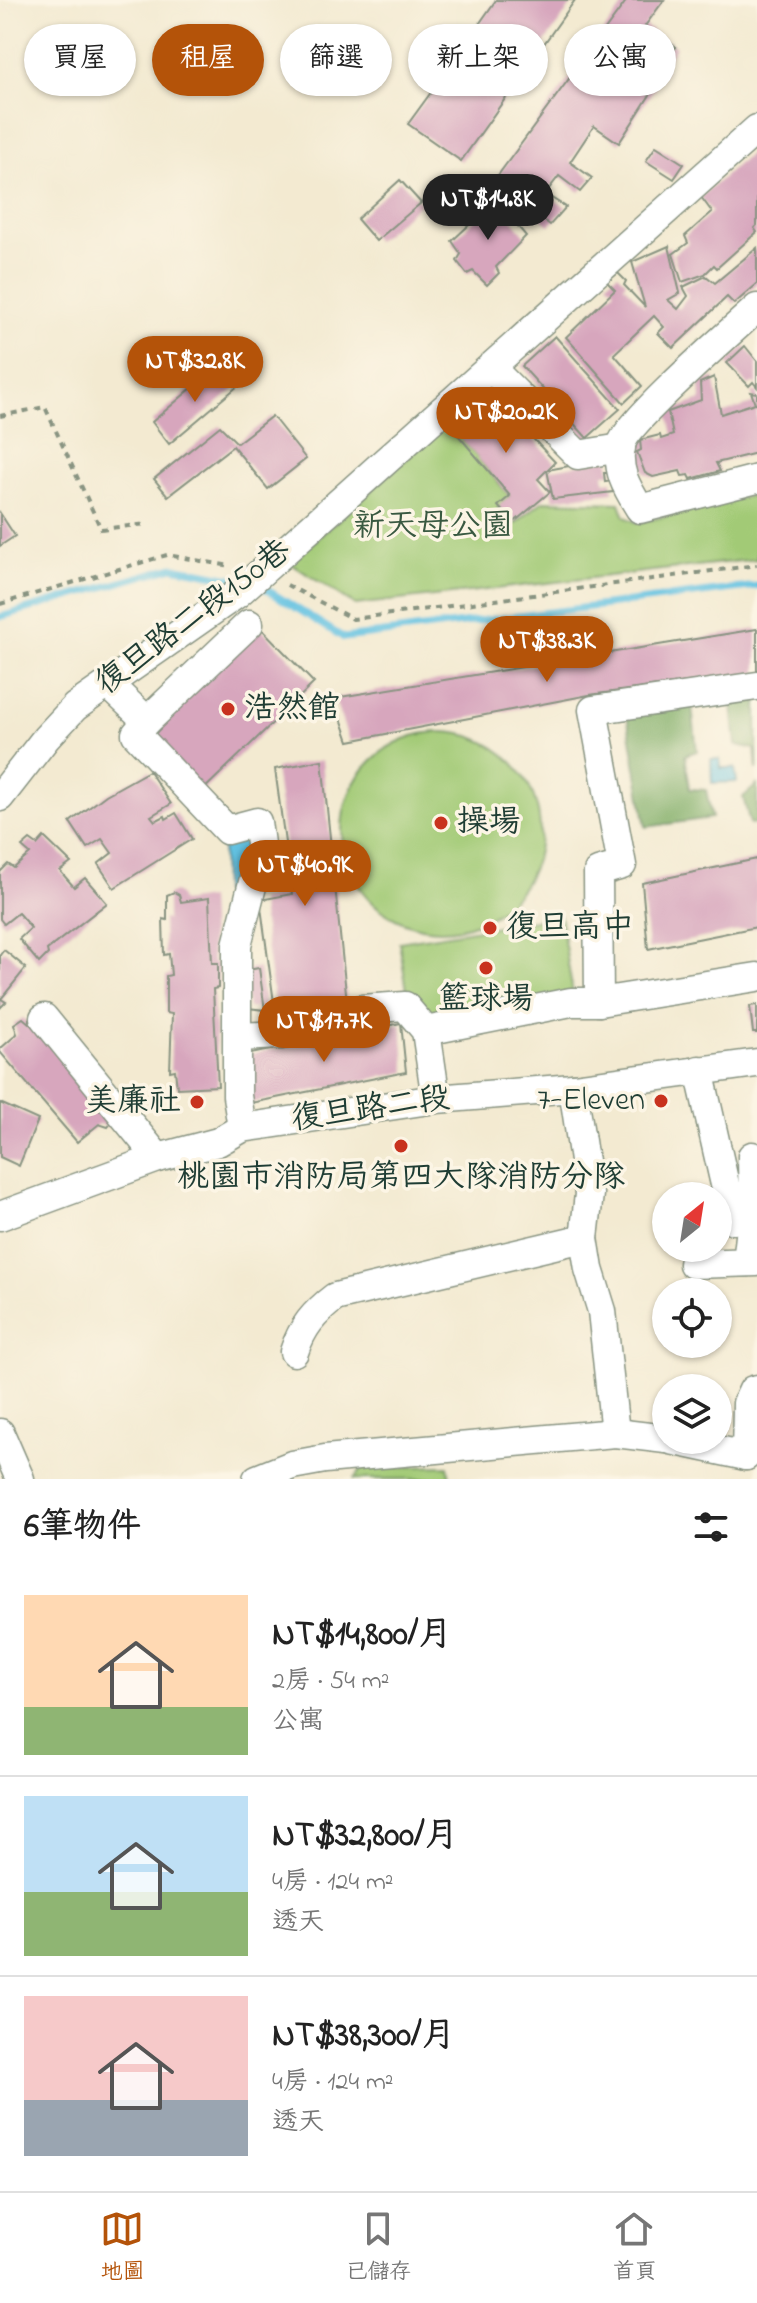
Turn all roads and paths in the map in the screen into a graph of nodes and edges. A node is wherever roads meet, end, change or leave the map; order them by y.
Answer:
1 (757, 129) edge
2 (757, 308) edge
3 (491, 368) junction
4 (0, 416) edge
5 (621, 448) junction
6 (757, 479) edge
7 (147, 524) dead end
8 (757, 565) edge
9 (262, 572) junction
10 (0, 604) edge
11 (249, 624) dead end
12 (108, 684) junction
13 (757, 686) edge
14 (147, 721) junction
15 (0, 797) edge
16 (757, 977) edge
17 (599, 1002) junction
18 (44, 1018) dead end
19 (426, 1031) junction
20 (238, 1037) junction
21 (757, 1063) edge
22 (699, 1070) junction
23 (573, 1088) junction
24 (436, 1099) junction
25 (242, 1128) junction
26 (752, 1156) dead end
27 (158, 1158) junction
28 (0, 1216) edge
29 (733, 1220) dead end
30 (584, 1238) junction
31 (752, 1262) edge
32 (693, 1264) dead end
33 (294, 1352) dead end
34 (757, 1389) edge
35 (0, 1433) edge
36 (615, 1433) junction
37 (652, 1438) edge
38 (721, 1454) edge
39 (752, 1462) edge
40 (330, 1469) edge
41 (20, 1479) edge
42 (257, 1479) edge

1 - 3 street, 復旦路二段150巷
2 - 5 street
3 - 5 street
3 - 9 street, 復旦路二段150巷
4 - 7 path
5 - 6 street
8 - 9 path
9 - 10 path
9 - 12 street, 復旦路二段150巷
11 - 14 street
12 - 14 street
12 - 15 street, 復旦路二段150巷
13 - 17 street
14 - 20 street
16 - 17 street
17 - 19 street
18 - 27 street
19 - 20 street
19 - 24 street
20 - 25 street
21 - 22 street, 復旦路二段
22 - 23 street, 復旦路二段
22 - 29 street
23 - 24 street, 復旦路二段
23 - 30 street
24 - 25 street, 復旦路二段
25 - 27 street, 復旦路二段
26 - 31 street
27 - 28 street, 復旦路二段
30 - 33 street
30 - 36 street
31 - 32 street
34 - 39 street
35 - 41 street
36 - 37 street
36 - 40 street
38 - 39 street
40 - 42 street

